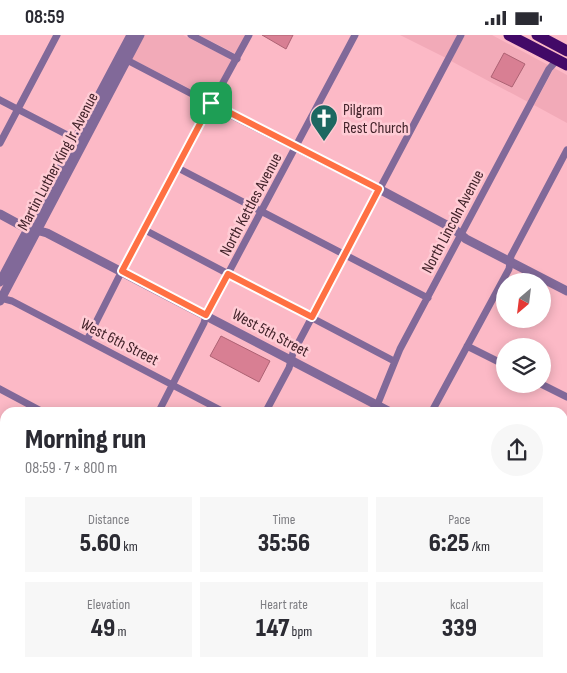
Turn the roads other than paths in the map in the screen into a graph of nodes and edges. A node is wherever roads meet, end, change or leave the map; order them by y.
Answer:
1 (57, 35) edge
2 (131, 35) edge
3 (140, 35) edge
4 (191, 35) edge
5 (249, 35) edge
6 (355, 35) edge
7 (461, 35) edge
8 (509, 35) edge
9 (537, 35) edge
10 (567, 50) edge
11 (124, 58) junction
12 (237, 59) junction
13 (562, 62) edge
14 (0, 100) edge
15 (211, 103) junction
16 (18, 109) junction
17 (80, 142) junction
18 (0, 143) edge
19 (296, 146) junction
20 (567, 150) edge
21 (176, 167) junction
22 (379, 189) junction
23 (262, 210) junction
24 (0, 214) edge
25 (34, 228) junction
26 (143, 229) junction
27 (461, 235) junction
28 (345, 253) junction
29 (510, 261) junction
30 (122, 271) junction
31 (228, 274) junction
32 (0, 282) edge
33 (567, 291) edge
34 (428, 298) junction
35 (0, 299) edge
36 (206, 315) junction
37 (312, 317) junction
38 (87, 340) junction
39 (467, 345) junction
40 (292, 360) junction
41 (496, 360) edge
42 (394, 361) junction
43 (172, 383) junction
44 (0, 389) edge
45 (551, 389) edge
46 (567, 397) edge
47 (34, 407) edge
48 (161, 407) edge
49 (215, 407) edge
50 (268, 407) edge
51 (373, 407) edge
52 (377, 407) edge
53 (434, 407) edge

1 - 16 street
2 - 11 street, Martin Luther King Jr. Avenue
3 - 11 street, Martin Luther King Jr. Avenue
4 - 12 street
5 - 12 street
6 - 19 street, North Kettles Avenue
7 - 22 street
8 - 13 main road
9 - 10 main road
10 - 13 street, North Lincoln Avenue
11 - 15 street
11 - 17 street, Martin Luther King Jr. Avenue
12 - 15 street
13 - 27 street, North Lincoln Avenue
14 - 16 street
15 - 19 street
15 - 21 street
16 - 17 street
16 - 18 street
17 - 25 street, Martin Luther King Jr. Avenue
19 - 22 street
19 - 23 street, North Kettles Avenue
20 - 29 street
21 - 23 street
21 - 26 street
22 - 27 street
22 - 28 street
23 - 28 street
23 - 31 street, North Kettles Avenue
24 - 25 street, West 5th Street
25 - 30 street, West 5th Street
25 - 32 street, Martin Luther King Jr. Avenue
25 - 35 street, Martin Luther King Jr. Avenue
26 - 30 street
26 - 31 street
27 - 29 street
27 - 34 street, North Lincoln Avenue
28 - 34 street
28 - 37 street
29 - 33 street
29 - 39 street
30 - 36 street, West 5th Street
30 - 38 street
31 - 36 street, North Kettles Avenue
31 - 37 street
34 - 42 street, North Lincoln Avenue
35 - 38 street, West 6th Street
36 - 40 street, West 5th Street
36 - 43 street, North Kettles Avenue
37 - 40 street
37 - 42 street
38 - 43 street, West 6th Street
39 - 41 street
39 - 53 street
40 - 50 street
40 - 51 street, West 5th Street
42 - 52 street, North Lincoln Avenue
43 - 48 street, North Kettles Avenue
43 - 49 street, West 6th Street
44 - 47 street
45 - 46 street

